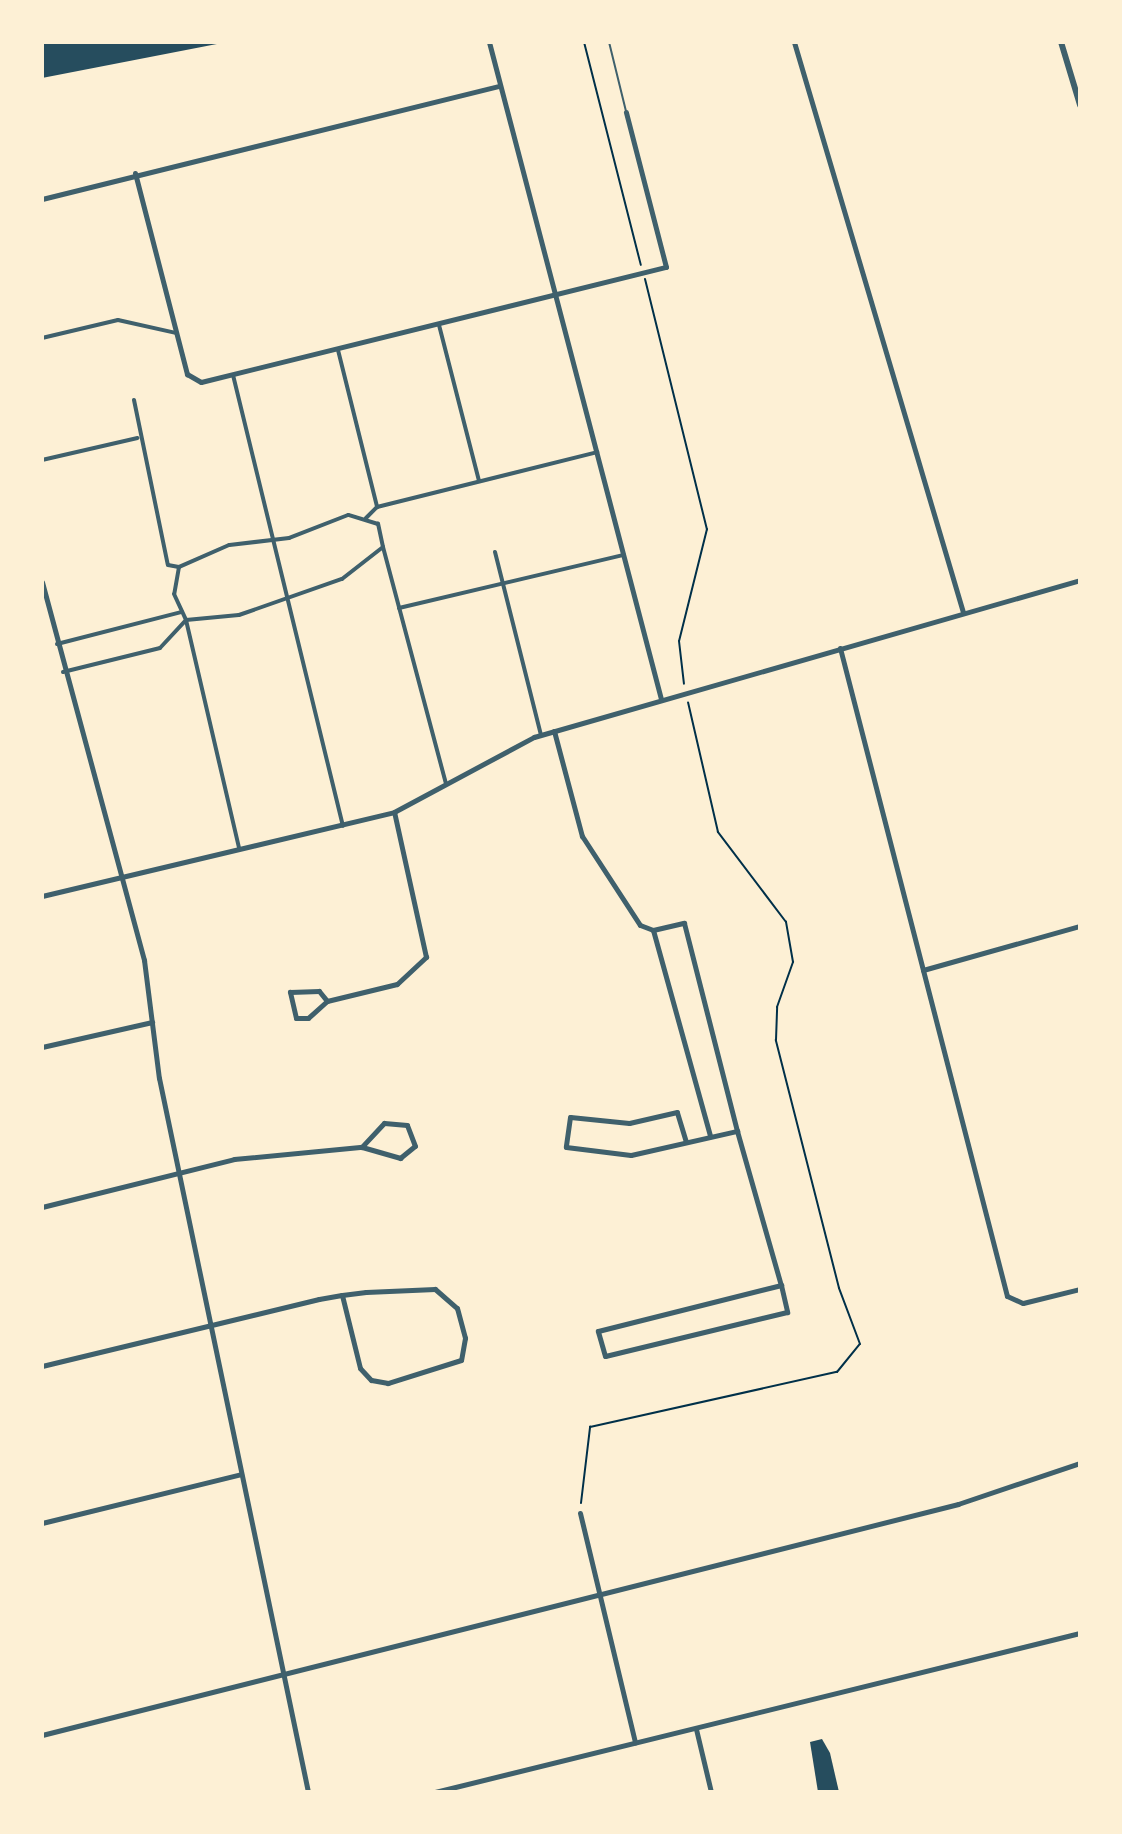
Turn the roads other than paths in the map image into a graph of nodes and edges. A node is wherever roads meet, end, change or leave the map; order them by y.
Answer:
1 (489, 42) edge
2 (609, 42) edge
3 (794, 42) edge
4 (1061, 42) edge
5 (499, 86) junction
6 (1080, 105) edge
7 (626, 112) joint
8 (135, 173) junction
9 (42, 199) edge
10 (556, 296) junction
11 (439, 325) junction
12 (176, 334) junction
13 (42, 338) edge
14 (338, 350) junction
15 (233, 375) junction
16 (134, 400) dead end
17 (137, 438) junction
18 (597, 452) junction
19 (42, 460) edge
20 (479, 481) junction
21 (377, 507) junction
22 (366, 518) junction
23 (273, 540) junction
24 (383, 547) junction
25 (495, 552) dead end
26 (624, 555) junction
27 (179, 567) junction
28 (1080, 580) edge
29 (42, 582) edge
30 (504, 584) junction
31 (286, 599) junction
32 (399, 608) junction
33 (182, 612) junction
34 (963, 612) junction
35 (186, 620) junction
36 (56, 644) junction
37 (840, 648) junction
38 (63, 672) junction
39 (661, 699) junction
40 (554, 731) junction
41 (541, 735) junction
42 (446, 786) junction
43 (394, 812) junction
44 (343, 826) junction
45 (239, 848) junction
46 (119, 883) junction
47 (42, 896) edge
48 (1080, 926) edge
49 (653, 930) junction
50 (922, 970) junction
51 (327, 1001) junction
52 (152, 1022) junction
53 (42, 1047) edge
54 (737, 1131) junction
55 (710, 1136) junction
56 (686, 1142) junction
57 (362, 1147) junction
58 (179, 1172) junction
59 (42, 1207) edge
60 (781, 1285) junction
61 (1080, 1289) edge
62 (342, 1295) junction
63 (210, 1324) junction
64 (42, 1366) edge
65 (1080, 1463) edge
66 (241, 1474) junction
67 (580, 1513) road end
68 (42, 1523) edge
69 (600, 1592) junction
70 (1080, 1633) edge
71 (283, 1670) junction
72 (696, 1729) junction
73 (42, 1735) edge
74 (635, 1742) junction
75 (308, 1792) edge
76 (435, 1792) edge
77 (711, 1792) edge

1 - 5 street
2 - 7 lane
3 - 34 street
4 - 6 street
5 - 8 street
5 - 10 street
7 - 10 street
8 - 9 street
8 - 12 street
10 - 11 street
10 - 18 street
11 - 14 street
11 - 20 street
12 - 13 street
12 - 15 street
14 - 15 street
14 - 21 street
15 - 23 street
16 - 17 street
17 - 19 street
17 - 27 street
18 - 20 street
18 - 26 street
20 - 21 street
21 - 22 street
22 - 23 street
22 - 24 street
23 - 27 street
23 - 31 street
24 - 31 street
24 - 32 street
25 - 30 street
26 - 30 street
26 - 39 street
27 - 33 street
28 - 34 street
29 - 36 street
30 - 32 street
30 - 41 street
31 - 35 street
31 - 44 street
32 - 42 street
33 - 35 street
33 - 36 street
34 - 37 street
35 - 38 street
35 - 45 street
36 - 38 street
37 - 39 street
37 - 50 street
38 - 46 street
39 - 40 street
40 - 41 street
40 - 49 street
41 - 42 street
42 - 43 street
43 - 44 street
43 - 51 street
44 - 45 street
45 - 46 street
46 - 47 street
46 - 52 street
48 - 50 street
49 - 54 street
49 - 55 street
50 - 61 street
51 - 51 street
52 - 53 street
52 - 58 street
54 - 55 street
54 - 60 street
55 - 56 street
56 - 56 street
57 - 57 street
57 - 58 street
58 - 59 street
58 - 63 street
60 - 60 street
62 - 62 street
62 - 63 street
63 - 64 street
63 - 66 street
65 - 69 street
66 - 68 street
66 - 71 street
67 - 69 street
69 - 71 street
69 - 74 street
70 - 72 street
71 - 73 street
71 - 75 street
72 - 74 street
72 - 77 street
74 - 76 street

